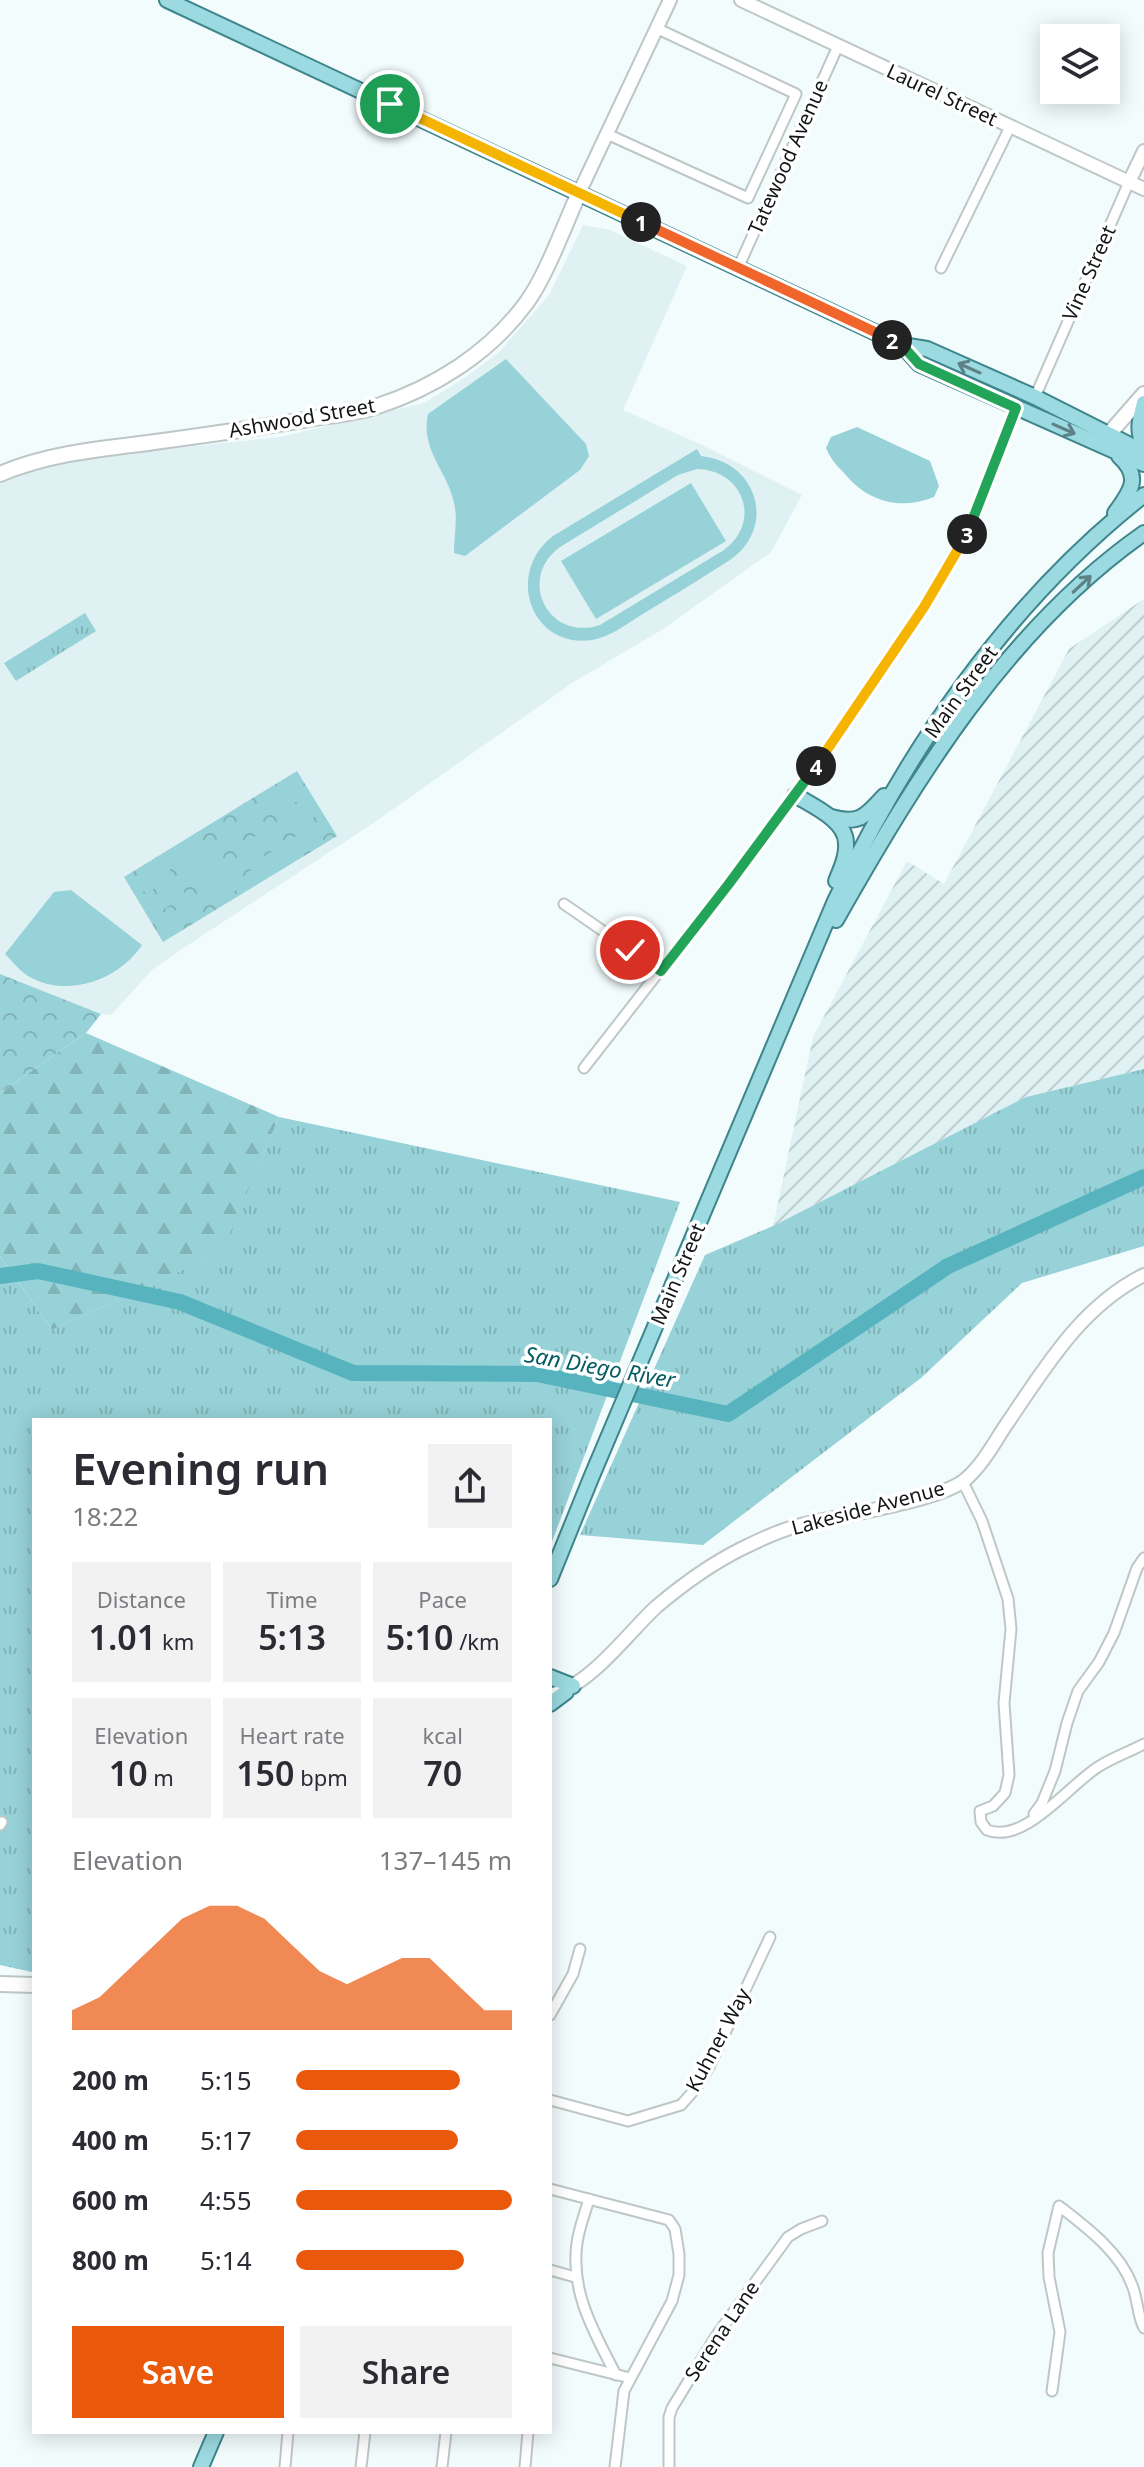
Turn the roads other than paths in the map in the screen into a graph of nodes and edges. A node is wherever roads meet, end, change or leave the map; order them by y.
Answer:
1 (167, 0) edge
2 (670, 0) edge
3 (741, 0) edge
4 (656, 28) junction
5 (838, 46) junction
6 (1010, 127) junction
7 (607, 134) junction
8 (1144, 151) edge
9 (1129, 182) junction
10 (1144, 189) edge
11 (579, 193) junction
12 (738, 268) junction
13 (941, 268) dead end
14 (902, 345) junction
15 (1144, 394) edge
16 (1035, 397) junction
17 (1144, 403) edge
18 (1016, 408) junction
19 (1107, 443) junction
20 (1144, 446) edge
21 (1144, 452) edge
22 (1144, 464) edge
23 (0, 474) edge
24 (1144, 495) edge
25 (1108, 523) junction
26 (1144, 533) edge
27 (904, 773) junction
28 (795, 795) junction
29 (827, 816) junction
30 (564, 904) dead end
31 (808, 969) junction
32 (661, 971) junction
33 (584, 1068) dead end
34 (1144, 1275) edge
35 (963, 1482) junction
36 (1144, 1558) edge
37 (552, 1574) edge
38 (552, 1678) edge
39 (569, 1689) junction
40 (552, 1694) edge
41 (552, 1702) edge
42 (1144, 1744) edge
43 (1027, 1824) junction
44 (770, 1937) dead end
45 (580, 1949) dead end
46 (0, 1984) edge
47 (32, 1985) edge
48 (552, 2011) edge
49 (552, 2101) edge
50 (552, 2190) edge
51 (589, 2199) junction
52 (822, 2221) dead end
53 (552, 2271) edge
54 (575, 2277) junction
55 (1144, 2328) edge
56 (552, 2359) edge
57 (616, 2375) junction
58 (630, 2378) junction
59 (1052, 2391) dead end
60 (215, 2434) edge
61 (288, 2434) edge
62 (365, 2434) edge
63 (446, 2434) edge
64 (528, 2434) edge
65 (201, 2467) edge
66 (285, 2467) edge
67 (361, 2467) edge
68 (442, 2467) edge
69 (525, 2467) edge
70 (615, 2467) edge
71 (669, 2467) edge

1 - 11 main road
2 - 4 street, Ashwood Street
3 - 5 street, Laurel Street
4 - 7 street, Ashwood Street
4 - 7 street
5 - 6 street, Laurel Street
5 - 12 street, Tatewood Avenue
6 - 9 street, Laurel Street
6 - 13 street
7 - 11 street, Ashwood Street
8 - 9 street, Vine Street
9 - 10 street, Laurel Street
9 - 16 street, Vine Street
11 - 12 main road
11 - 23 main road, Ashwood Street
12 - 14 main road
16 -> 14 main road
14 - 18 main road
15 - 19 main road
16 - 19 main road
17 - 20 main road
18 -> 19 main road
18 - 28 street
19 - 21 main road
19 - 22 main road
19 - 25 main road
24 - 25 main road, Main Street
25 - 27 main road, Main Street
31 -> 26 main road, Main Street
27 - 29 main road
27 - 31 main road, Main Street
28 - 29 main road
28 - 32 street
29 - 31 main road
30 - 32 street
31 - 37 main road, Main Street
32 - 33 street
34 - 35 street, Lakeside Avenue
35 - 39 street, Lakeside Avenue
35 - 43 street
36 - 43 street
38 - 39 main road
39 - 40 street
39 - 41 main road
42 - 43 street
44 - 49 street, Kuhner Way
45 - 48 street
46 - 47 main road
50 - 51 street
51 - 54 street
51 - 58 street
52 - 71 street, Serena Lane
53 - 54 street
54 - 57 street
55 - 59 street
56 - 57 street
57 - 58 street
58 - 70 street
60 - 65 main road
61 - 66 street
62 - 67 street
63 - 68 street
64 - 69 street

